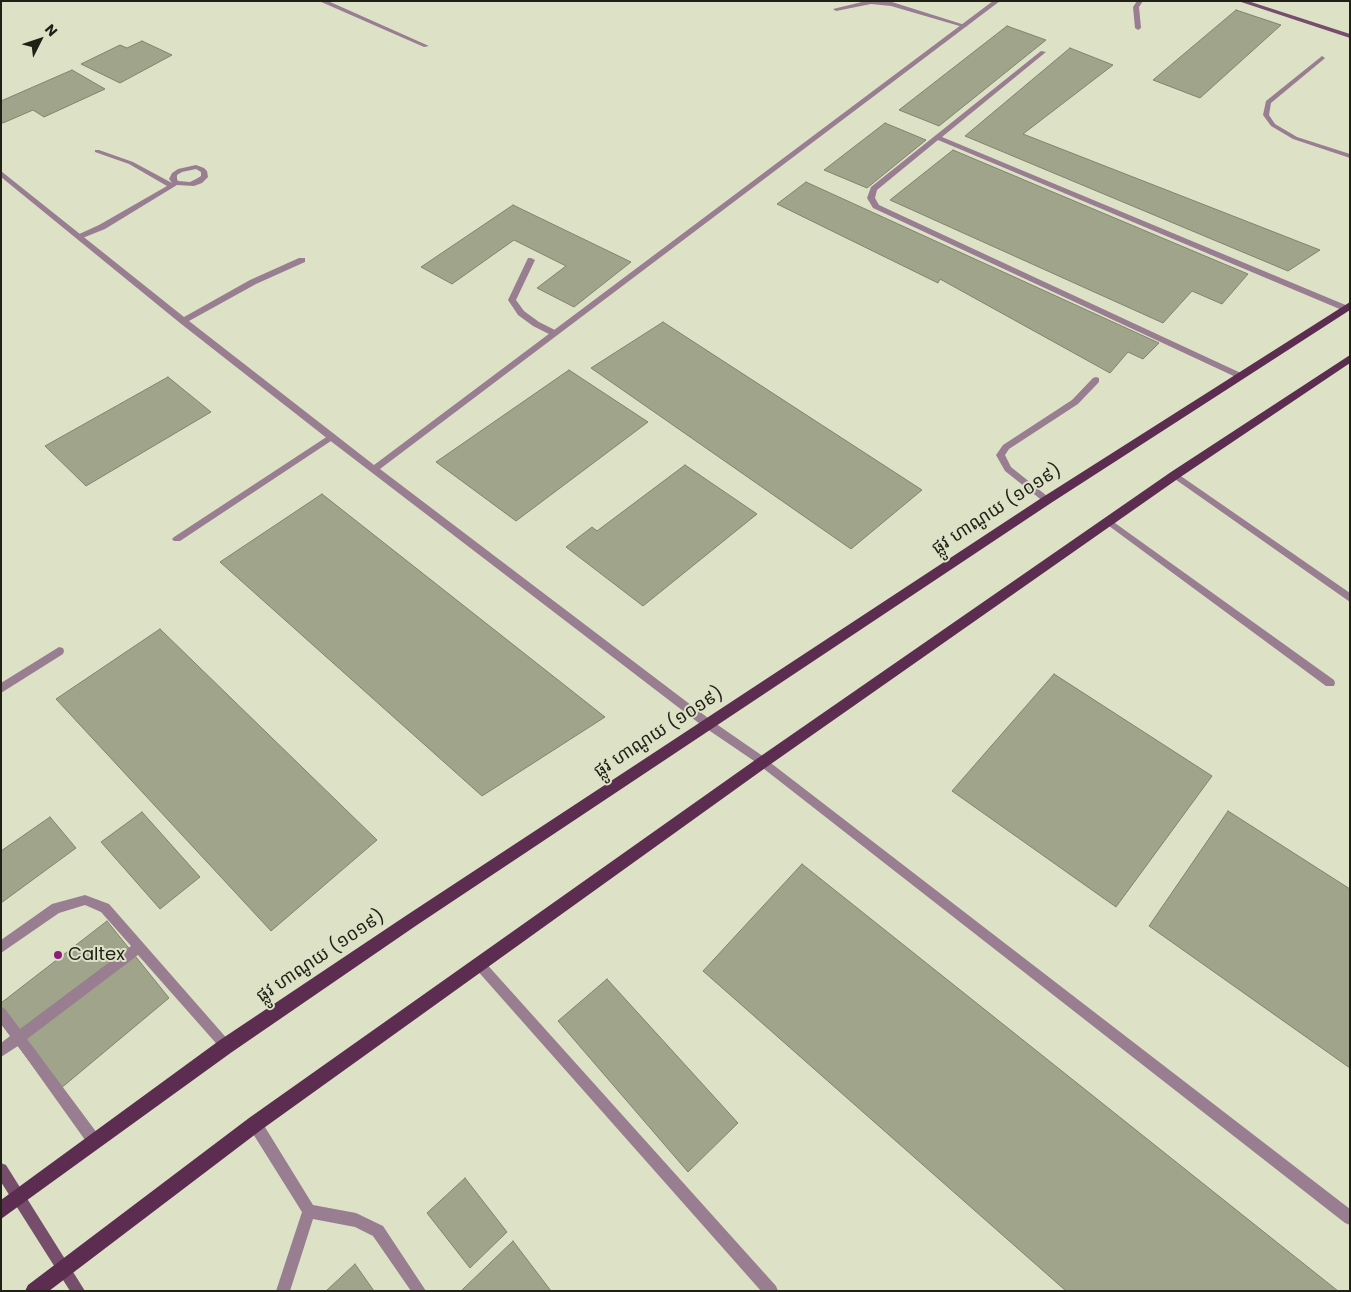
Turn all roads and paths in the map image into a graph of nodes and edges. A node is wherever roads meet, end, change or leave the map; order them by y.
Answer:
1 (322, 1) edge
2 (997, 1) edge
3 (1140, 1) edge
4 (1240, 1) edge
5 (836, 9) dead end
6 (965, 26) junction
7 (1138, 28) dead end
8 (1350, 36) edge
9 (426, 46) dead end
10 (1043, 52) dead end
11 (1322, 58) dead end
12 (938, 138) junction
13 (97, 151) dead end
14 (1350, 156) edge
15 (1, 174) edge
16 (80, 237) junction
17 (302, 260) dead end
18 (531, 260) dead end
19 (1347, 306) edge
20 (183, 321) junction
21 (554, 333) junction
22 (1350, 358) edge
23 (1240, 376) junction
24 (1096, 380) dead end
25 (331, 437) junction
26 (374, 469) junction
27 (1176, 475) junction
28 (1047, 500) junction
29 (1108, 521) junction
30 (177, 539) dead end
31 (1350, 598) edge
32 (59, 651) dead end
33 (1330, 683) dead end
34 (1, 689) edge
35 (708, 724) junction
36 (763, 762) junction
37 (1, 947) edge
38 (139, 947) junction
39 (479, 964) junction
40 (1, 1013) edge
41 (19, 1038) junction
42 (226, 1046) junction
43 (1, 1051) edge
44 (255, 1124) junction
45 (95, 1142) junction
46 (1, 1170) edge
47 (20, 1198) junction
48 (1, 1211) edge
49 (309, 1211) junction
50 (1350, 1218) edge
51 (64, 1267) junction
52 (34, 1291) edge
53 (78, 1291) edge
54 (283, 1291) edge
55 (419, 1291) edge
56 (771, 1291) edge

1 - 9 street
2 - 6 street
3 - 7 street
4 - 8 street
5 - 6 street
6 - 21 street
10 - 12 street
11 - 14 street
12 - 19 street
12 - 23 street
13 - 16 street
15 - 16 street
16 - 20 street
17 - 20 street
18 - 21 street
19 - 23 main road, ផ្លូវ ហាណូយ (១០១៩)
20 - 25 street
21 - 26 street
22 - 27 main road
23 - 28 main road, ផ្លូវ ហាណូយ (១០១៩)
24 - 28 street
25 - 26 street
25 - 30 street
26 - 35 street
27 - 29 main road
27 - 31 street
28 - 35 main road, ផ្លូវ ហាណូយ (១០១៩)
29 - 33 street
29 - 36 main road
32 - 34 street
35 - 36 street
35 - 42 main road, ផ្លូវ ហាណូយ (១០១៩)
36 - 39 main road
36 - 50 street
37 - 38 street
38 - 41 street
38 - 42 street
39 - 44 main road
39 - 56 street
40 - 41 street
41 - 43 street
41 - 45 street
42 - 45 main road, ផ្លូវ ហាណូយ (១០១៩)
44 - 49 street
44 - 51 main road
45 - 47 main road, ផ្លូវ ហាណូយ (១០១៩)
46 - 47 street
47 - 48 main road, ផ្លូវ ហាណូយ (១០១៩)
47 - 51 street
49 - 54 street
49 - 55 street
51 - 52 main road
51 - 53 street

